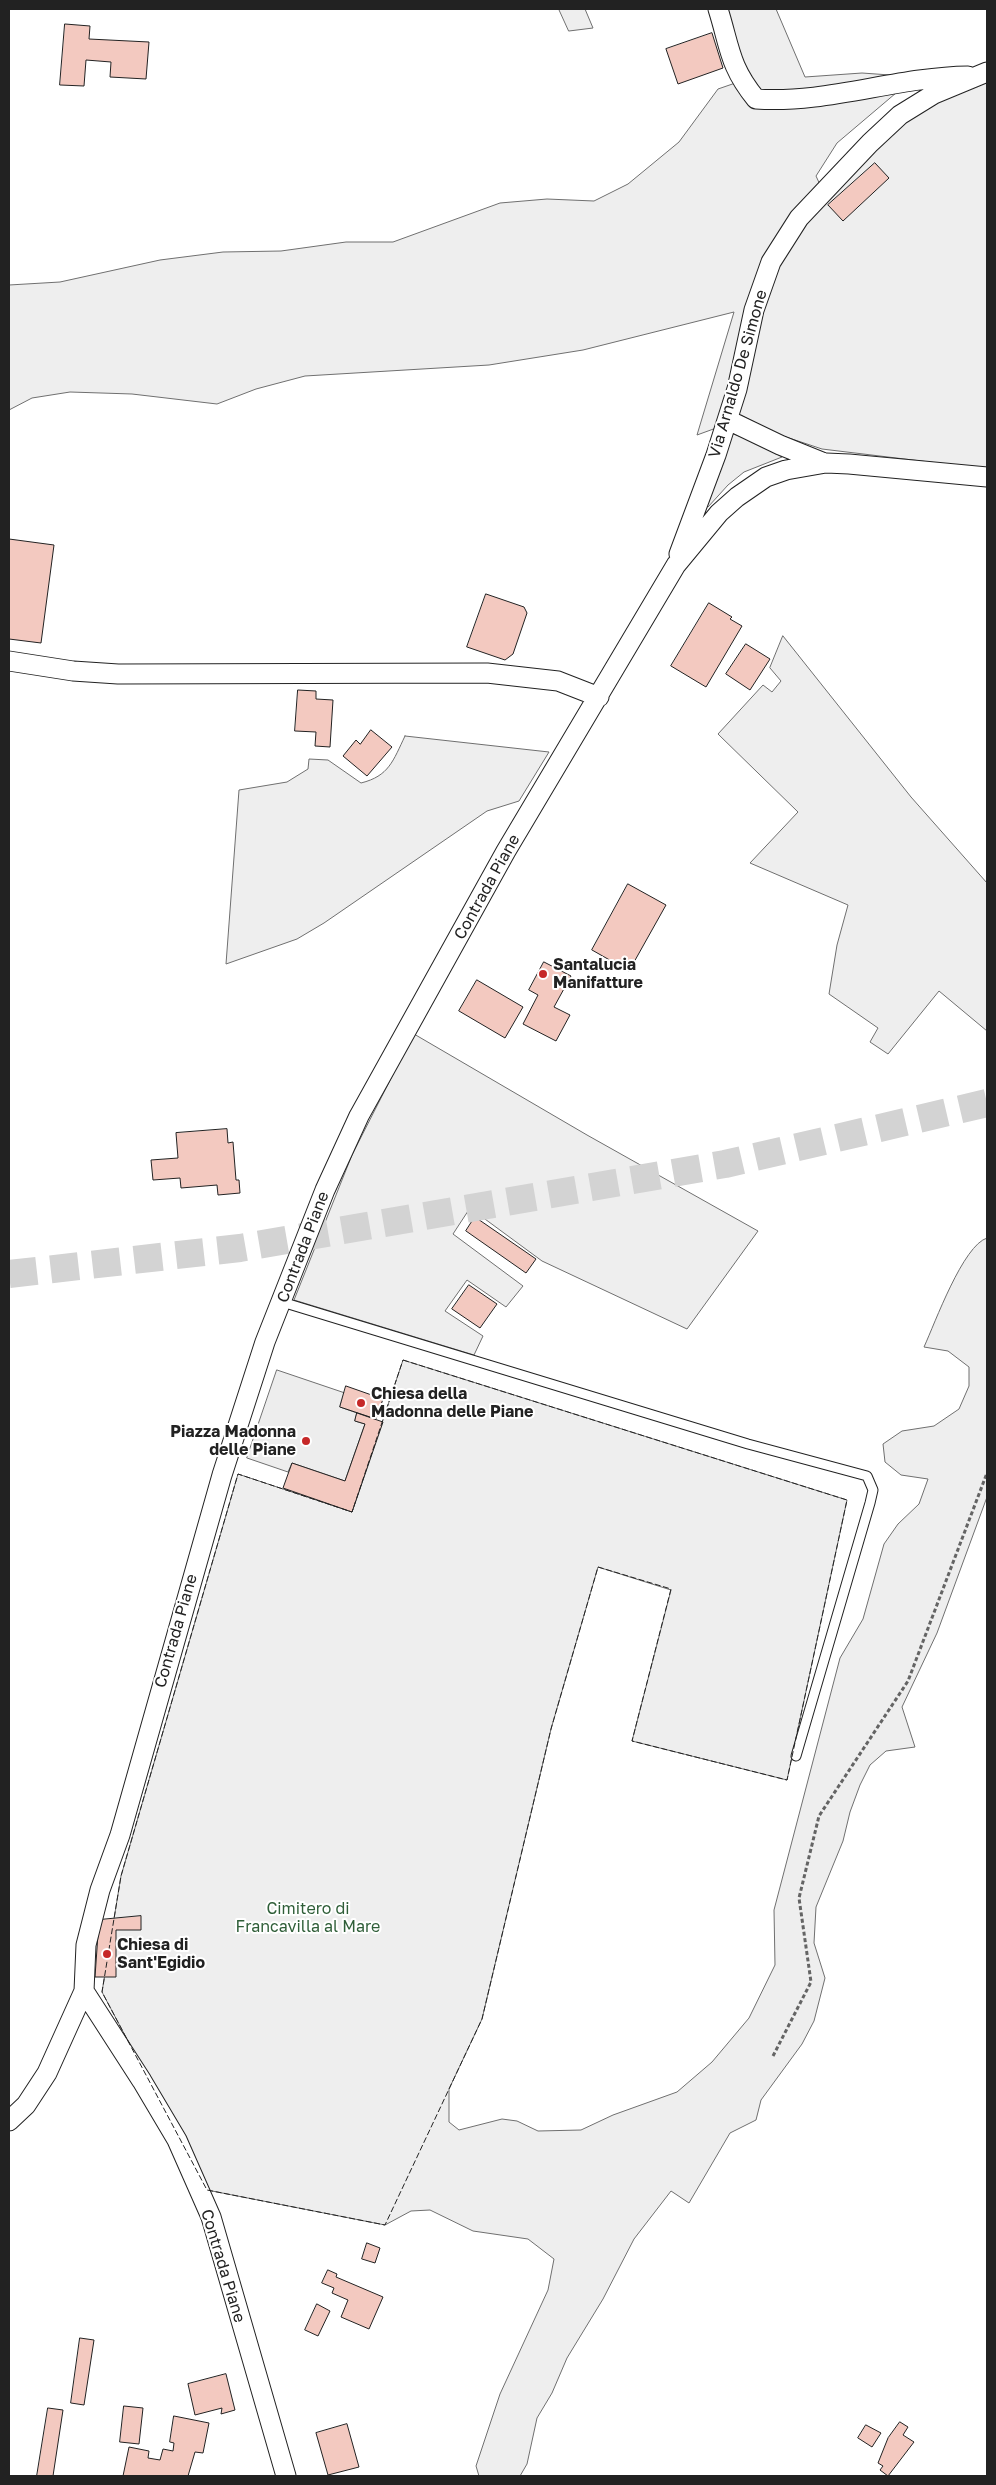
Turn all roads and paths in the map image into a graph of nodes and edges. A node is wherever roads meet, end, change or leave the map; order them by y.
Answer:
1 (718, 9) edge
2 (985, 74) edge
3 (728, 420) junction
4 (826, 463) junction
5 (987, 477) edge
6 (676, 565) junction
7 (9, 660) edge
8 (599, 697) junction
9 (282, 1302) junction
10 (987, 1473) edge
11 (796, 1756) dead end
12 (84, 1991) junction
13 (773, 2056) dead end
14 (9, 2121) edge
15 (286, 2476) edge

1 - 2 street
2 - 3 street, Via Arnaldo De Simone
3 - 4 street
3 - 6 street, Via Arnaldo De Simone
4 - 5 street
4 - 6 street
6 - 8 street, Contrada Piane
7 - 8 street
8 - 9 street, Contrada Piane
9 - 11 lane
9 - 12 street, Contrada Piane
10 - 13 path
12 - 14 street, Contrada Piane
12 - 15 street, Contrada Piane

